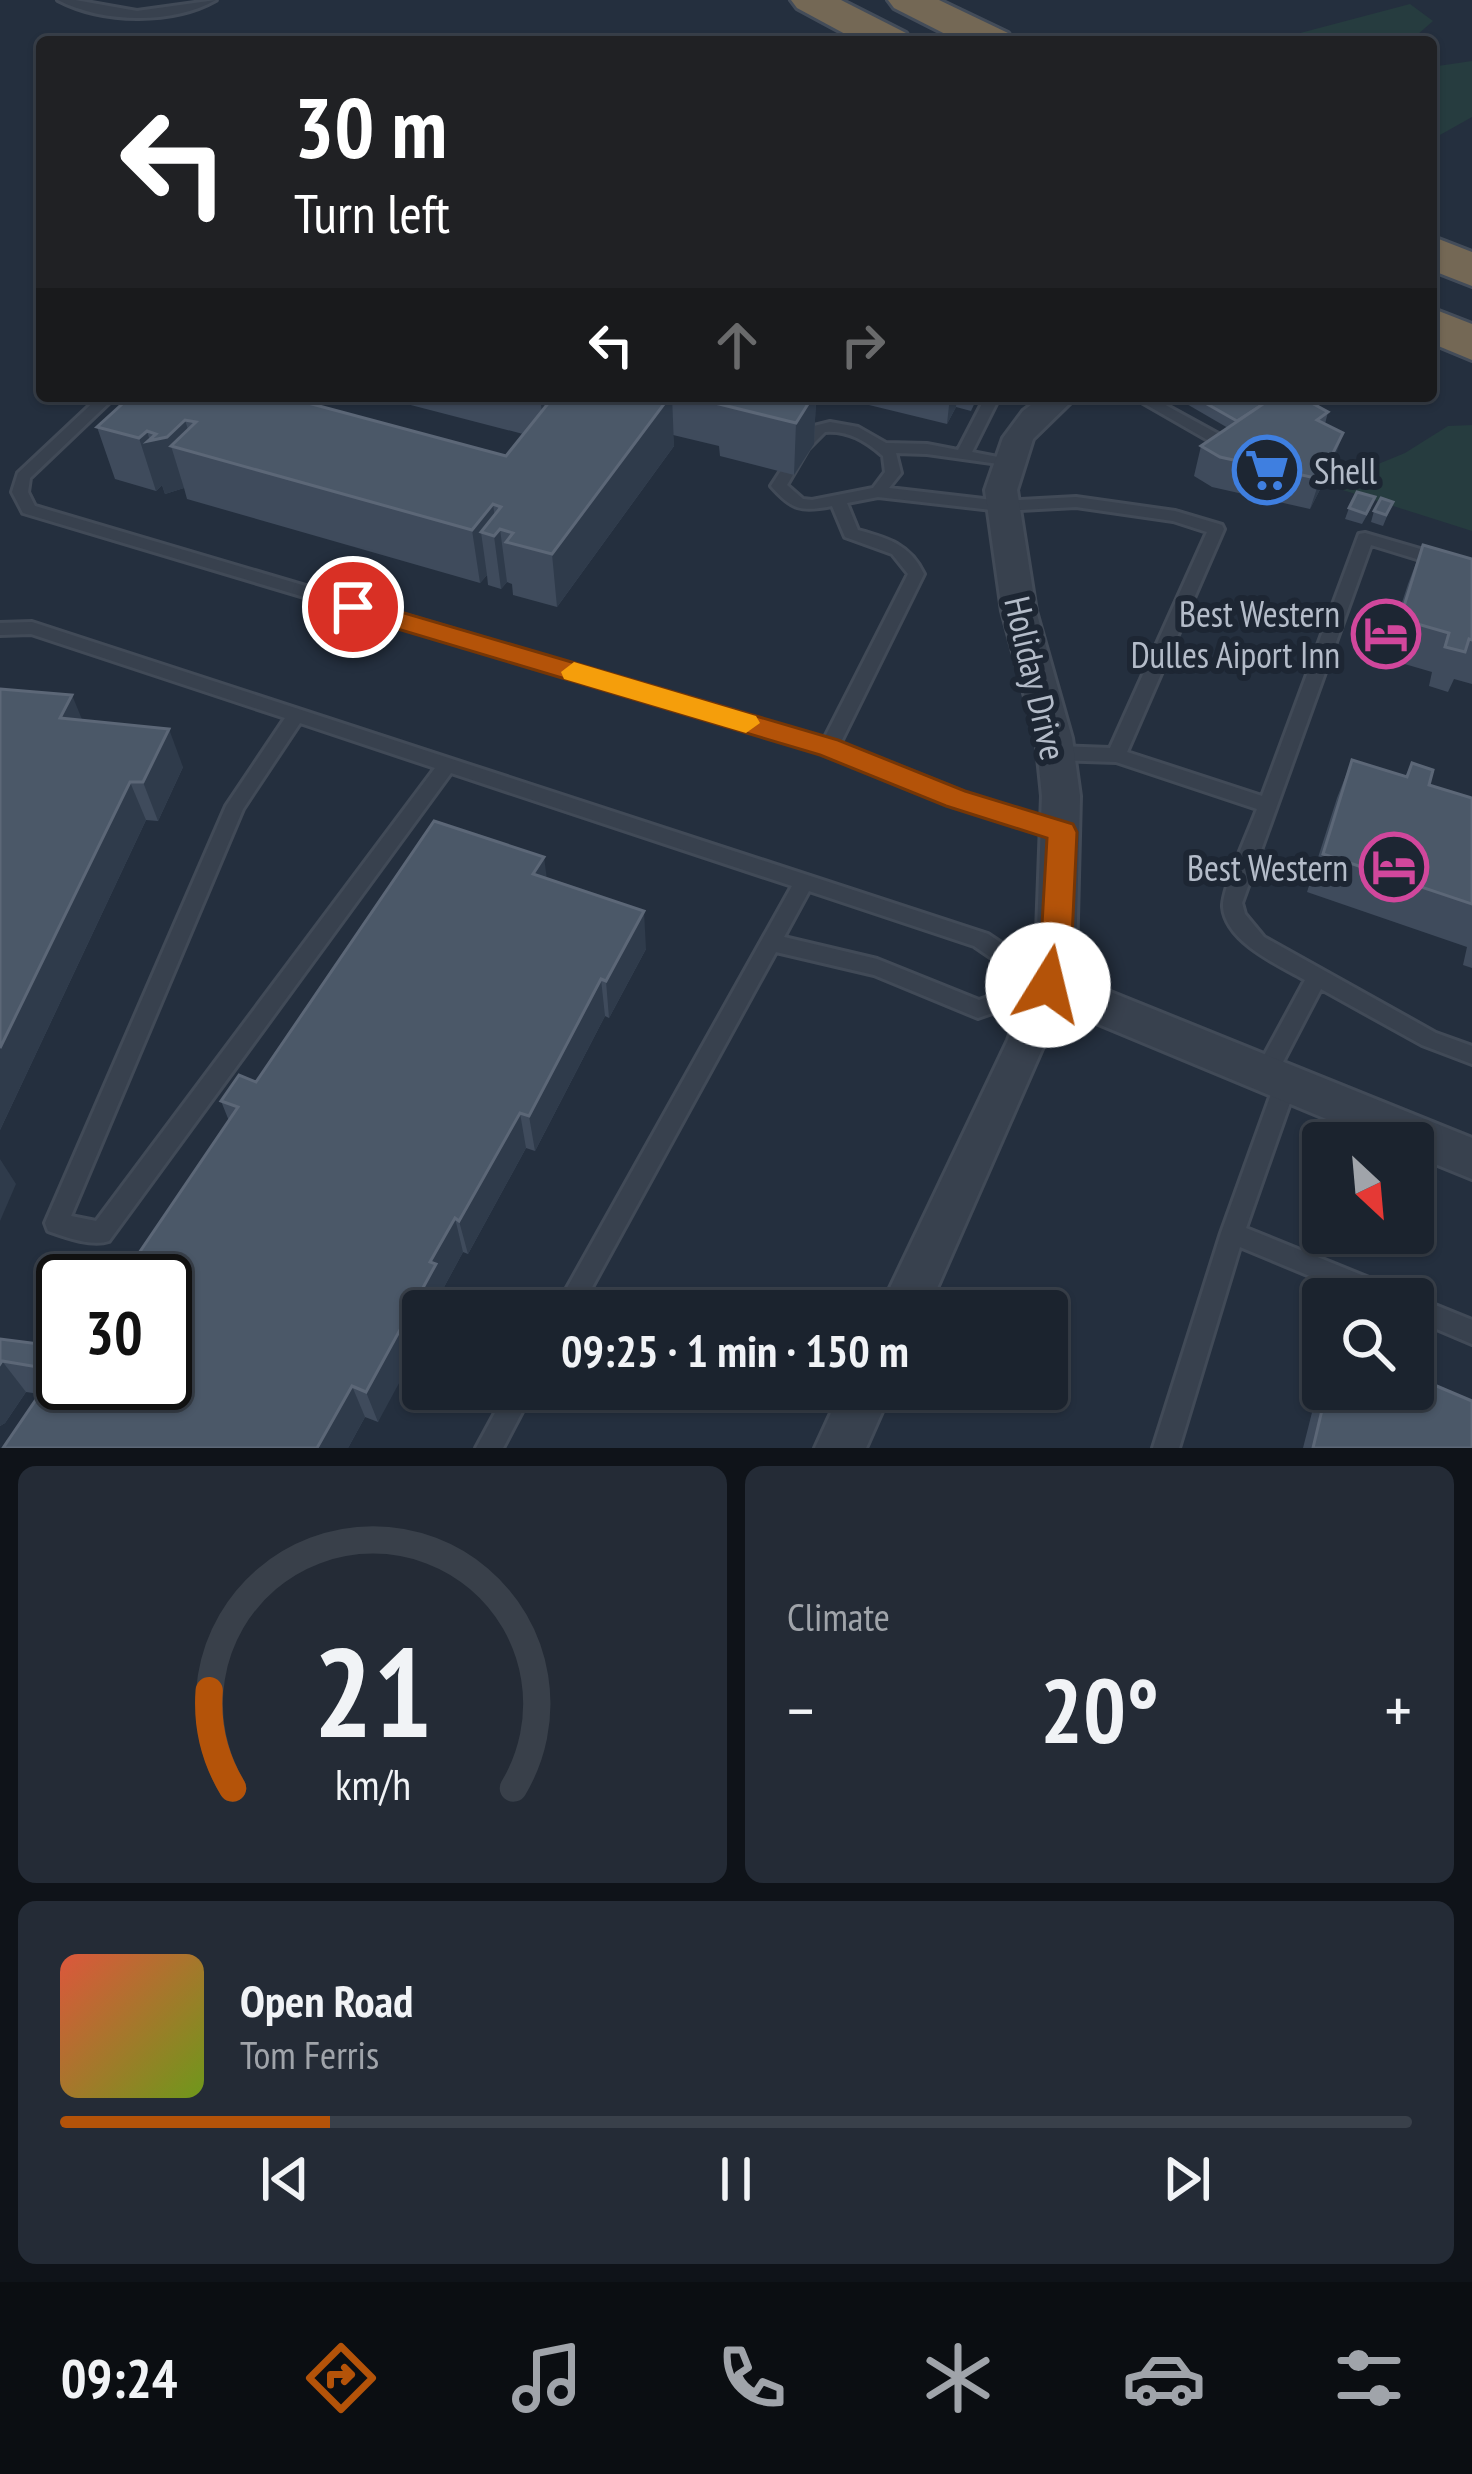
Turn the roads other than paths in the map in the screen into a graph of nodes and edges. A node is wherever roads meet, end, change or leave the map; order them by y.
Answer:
1 (63, 0) edge
2 (211, 0) edge
3 (811, 0) edge
4 (908, 0) edge
5 (880, 36) edge
6 (981, 36) edge
7 (1437, 254) edge
8 (1472, 271) edge
9 (1437, 326) edge
10 (1472, 344) edge
11 (103, 402) edge
12 (990, 402) edge
13 (1054, 402) edge
14 (1149, 402) edge
15 (1256, 422) edge
16 (884, 448) junction
17 (963, 455) junction
18 (1008, 463) junction
19 (878, 492) junction
20 (838, 503) junction
21 (1001, 506) junction
22 (1472, 570) edge
23 (0, 629) edge
24 (296, 715) junction
25 (829, 747) junction
26 (1055, 753) junction
27 (1116, 755) junction
28 (447, 765) junction
29 (1268, 805) junction
30 (1062, 832) junction
31 (804, 883) junction
32 (771, 942) junction
33 (1317, 977) junction
34 (1048, 985) junction
35 (1472, 1055) edge
36 (1276, 1078) junction
37 (1472, 1159) edge
38 (1233, 1233) junction
39 (1342, 1278) edge
40 (578, 1290) edge
41 (913, 1290) edge
42 (1434, 1316) edge
43 (1472, 1332) edge
44 (510, 1410) edge
45 (857, 1410) edge
46 (489, 1448) edge
47 (840, 1448) edge
48 (1166, 1448) edge

1 - 2 lane
3 - 5 highway
4 - 6 highway
7 - 8 highway
9 - 10 highway
11 - 25 lane
12 - 17 lane
13 - 18 street, Holiday Drive
14 - 15 lane
16 - 17 lane
16 - 19 lane
16 - 20 lane
17 - 18 lane
18 - 21 street, Holiday Drive
19 - 20 lane
19 - 21 lane
20 - 25 lane
21 - 26 street, Holiday Drive
21 - 27 lane
22 - 29 lane
23 - 24 lane
24 - 28 lane
24 - 28 lane
25 - 30 lane
26 - 27 lane
26 - 30 street, Holiday Drive
27 - 29 lane
28 - 31 lane
29 - 33 lane
30 - 34 street, Holiday Drive
31 - 32 lane
31 - 34 lane
32 - 34 lane
32 - 40 lane
33 - 35 lane
33 - 36 lane
34 - 36 street
34 - 41 street, Holiday Drive
36 - 37 street
36 - 38 lane
38 - 39 lane
38 - 48 lane
42 - 43 lane
44 - 46 lane
45 - 47 street

